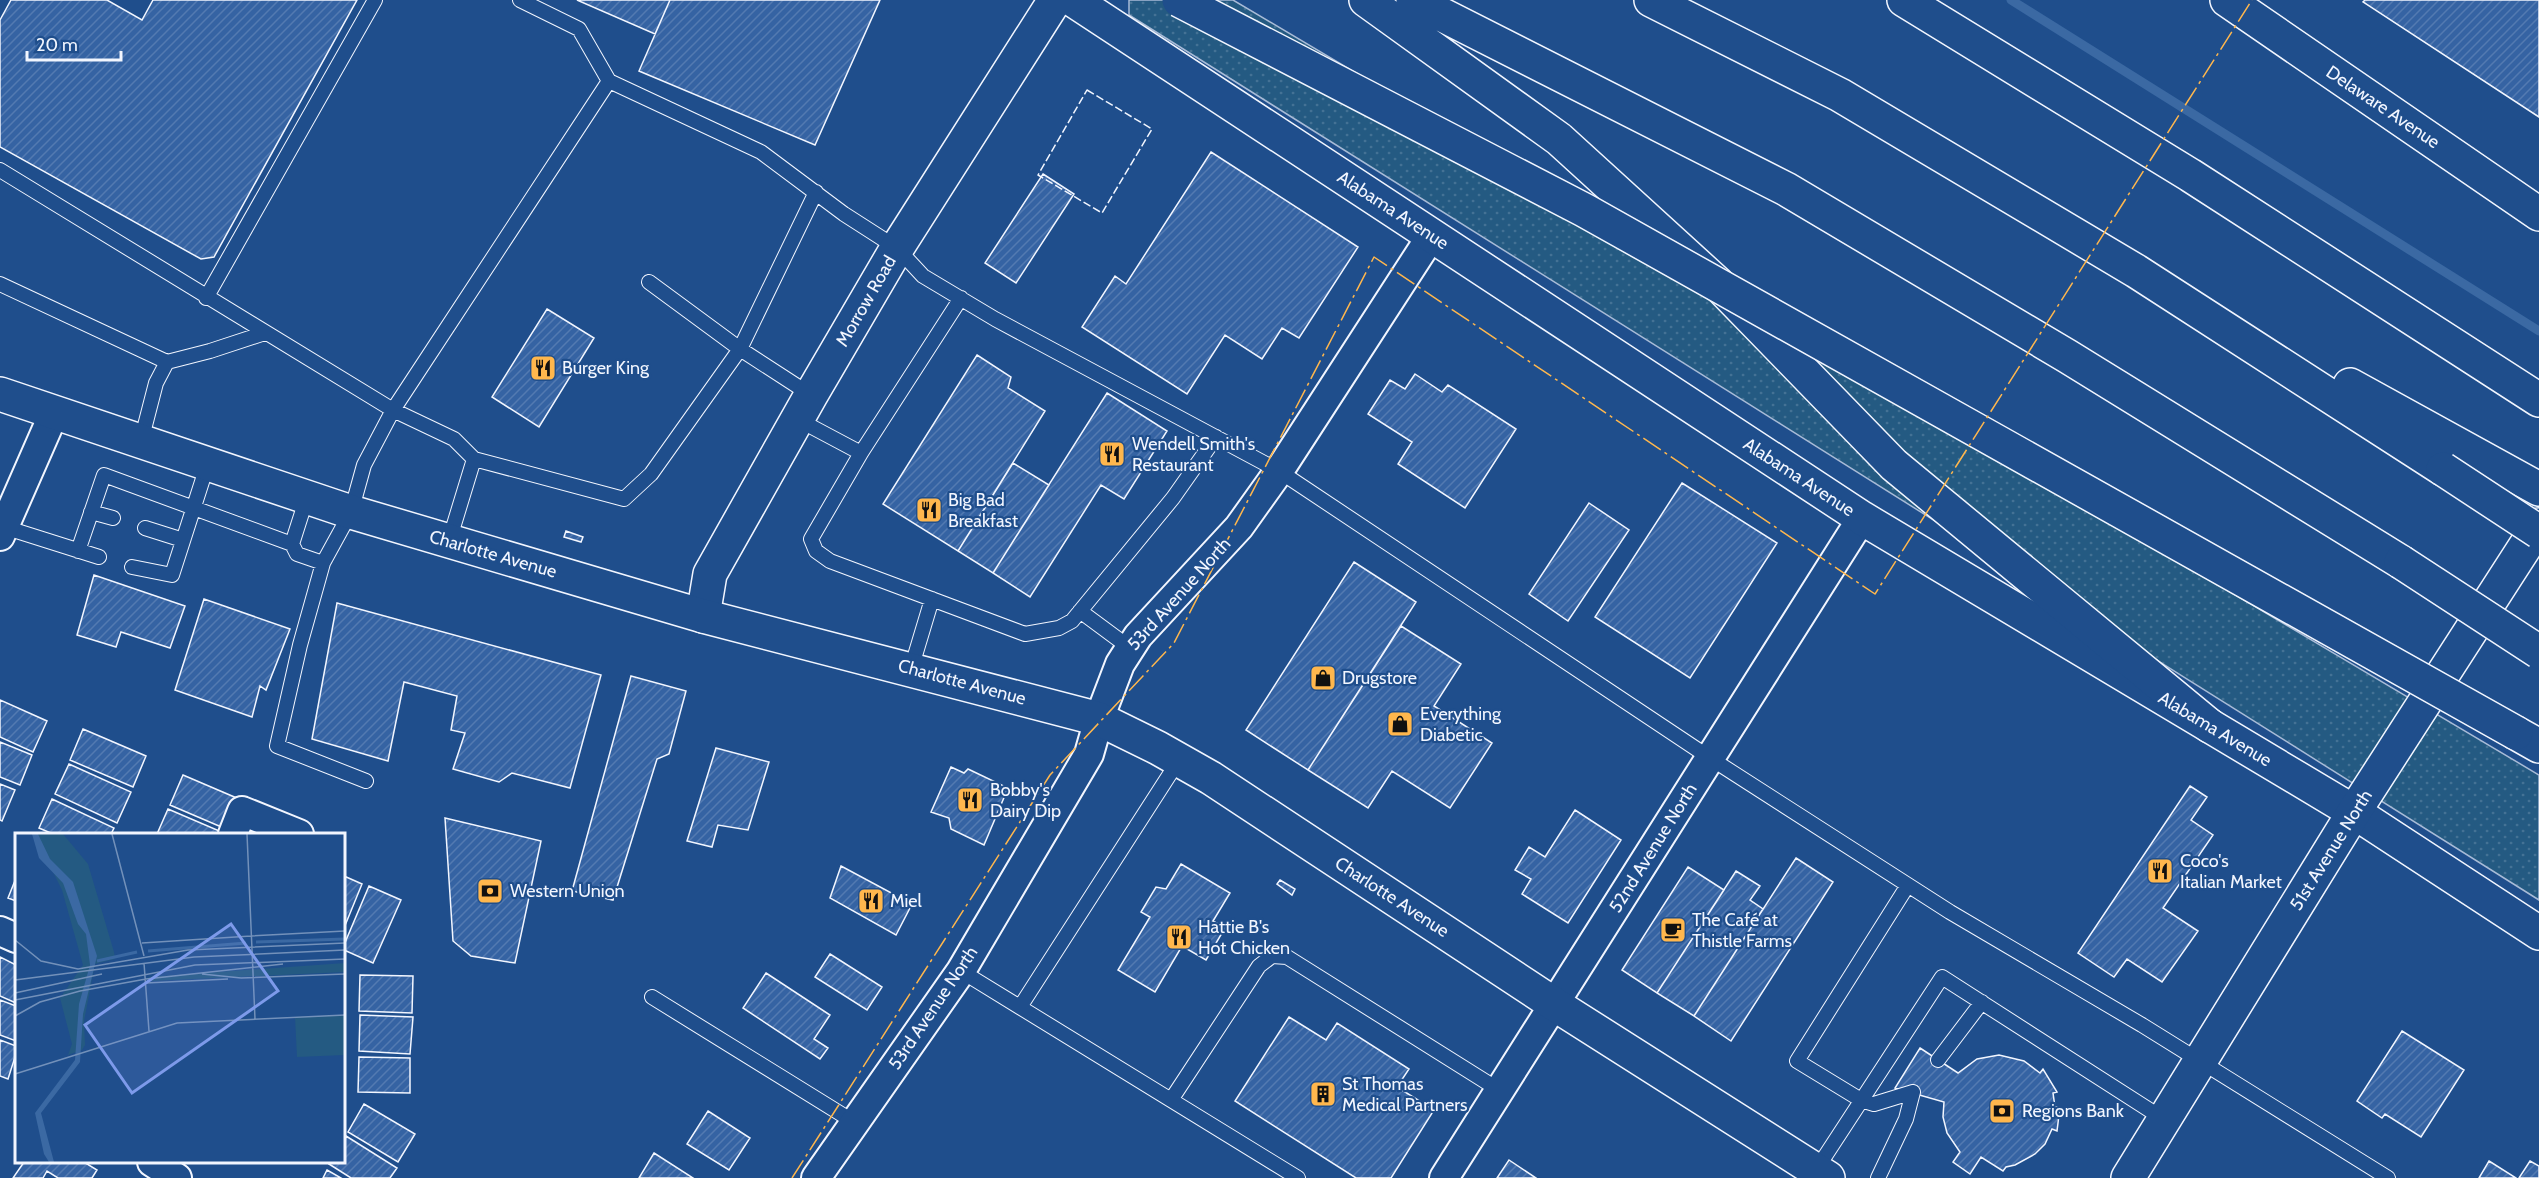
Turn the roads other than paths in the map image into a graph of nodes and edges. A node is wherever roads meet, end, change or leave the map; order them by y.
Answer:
1 (375, 0) edge
2 (520, 0) edge
3 (1055, 0) edge
4 (1073, 0) edge
5 (1179, 0) edge
6 (1366, 0) edge
7 (1413, 0) edge
8 (1651, 0) edge
9 (1904, 0) edge
10 (2227, 0) edge
11 (609, 81) junction
12 (0, 170) edge
13 (816, 192) junction
14 (2539, 214) edge
15 (1432, 235) junction
16 (897, 248) junction
17 (649, 282) dead end
18 (0, 284) edge
19 (206, 298) junction
20 (961, 298) junction
21 (265, 333) junction
22 (740, 349) junction
23 (167, 362) junction
24 (0, 394) edge
25 (2539, 400) edge
26 (804, 407) junction
27 (393, 410) junction
28 (54, 413) junction
29 (1216, 437) junction
30 (141, 441) junction
31 (861, 453) junction
32 (2453, 457) junction
33 (474, 459) junction
34 (208, 463) junction
35 (1279, 471) junction
36 (2539, 489) edge
37 (307, 497) junction
38 (192, 506) junction
39 (91, 512) junction
40 (351, 512) junction
41 (113, 518) dead end
42 (1862, 518) junction
43 (2539, 525) edge
44 (145, 528) dead end
45 (2, 532) edge
46 (2539, 532) edge
47 (183, 540) junction
48 (449, 541) junction
49 (292, 544) junction
50 (78, 551) junction
51 (99, 557) dead end
52 (323, 563) junction
53 (132, 567) dead end
54 (932, 599) junction
55 (1080, 611) junction
56 (703, 616) junction
57 (1130, 648) junction
58 (2539, 652) edge
59 (911, 669) junction
60 (1099, 719) junction
61 (2210, 726) junction
62 (2527, 739) edge
63 (1710, 758) junction
64 (1179, 760) junction
65 (366, 781) dead end
66 (2354, 812) junction
67 (232, 833) edge
68 (297, 833) edge
69 (1908, 885) junction
70 (0, 931) edge
71 (2539, 933) edge
72 (15, 938) edge
73 (961, 971) junction
74 (652, 997) dead end
75 (1982, 1002) junction
76 (1554, 1004) junction
77 (1020, 1007) junction
78 (1938, 1060) dead end
79 (2200, 1061) junction
80 (1499, 1090) junction
81 (1171, 1100) junction
82 (1861, 1100) junction
83 (2165, 1120) junction
84 (854, 1122) junction
85 (155, 1163) edge
86 (1822, 1174) edge
87 (177, 1178) edge
88 (816, 1178) edge
89 (1298, 1178) edge
90 (1444, 1178) edge
91 (1878, 1178) edge
92 (2128, 1178) edge
93 (2388, 1178) edge

1 - 19 lane
2 - 11 lane
3 - 16 main road, Morrow Road
4 - 15 main road, Alabama Avenue
5 - 62 main road, bridge
6 - 61 main road
7 - 58 main road, bridge
8 - 32 main road
9 - 25 main road
10 - 14 main road, Delaware Avenue
11 - 13 lane
11 - 27 lane
12 - 19 lane
13 - 16 lane
13 - 22 lane
15 - 35 street, 53rd Avenue North
15 - 42 main road, Alabama Avenue
16 - 20 lane
16 - 26 main road, Morrow Road
17 - 22 lane
18 - 23 lane
19 - 21 lane
20 - 29 lane
20 - 31 lane
21 - 23 lane
21 - 27 lane
22 - 26 lane
22 - 33 lane
23 - 30 lane
24 - 28 main road, Charlotte Avenue
26 - 31 lane
26 - 56 main road, Morrow Road
27 - 33 lane
27 - 40 lane
28 - 30 main road, Charlotte Avenue
28 - 45 street
29 - 35 lane
29 - 55 lane
30 - 34 main road, Charlotte Avenue
31 - 54 lane
32 - 36 main road
32 - 46 main road, bridge
33 - 48 lane
34 - 37 main road, Charlotte Avenue
34 - 38 lane
35 - 57 street, 53rd Avenue North
35 - 63 lane
37 - 40 main road, Charlotte Avenue
37 - 49 lane
38 - 39 lane
38 - 47 lane
38 - 49 lane
39 - 41 lane
39 - 50 lane
40 - 48 main road, Charlotte Avenue
40 - 52 lane
42 - 61 main road, Alabama Avenue
42 - 63 street, 52nd Avenue North
43 - 66 main road, 51st Avenue North
44 - 47 lane
45 - 50 lane
47 - 53 lane
48 - 56 main road, Charlotte Avenue
49 - 52 lane
50 - 51 lane
52 - 65 lane
54 - 55 lane
54 - 59 lane
55 - 57 lane
56 - 59 main road, Charlotte Avenue
57 - 60 street, 53rd Avenue North
59 - 60 main road, Charlotte Avenue
60 - 64 main road, Charlotte Avenue
60 - 73 street, 53rd Avenue North
61 - 66 main road, Alabama Avenue
63 - 69 lane
63 - 76 street, 52nd Avenue North
64 - 76 main road, Charlotte Avenue
64 - 77 lane
66 - 71 main road, Alabama Avenue
66 - 79 main road, 51st Avenue North
67 - 68 street
69 - 79 lane
69 - 82 lane
70 - 72 street
73 - 77 lane
73 - 84 street, 53rd Avenue North
74 - 84 lane
75 - 78 lane
75 - 82 lane
75 - 83 lane
76 - 80 street, 52nd Avenue North
76 - 86 main road, Charlotte Avenue
77 - 81 lane
79 - 83 main road, 51st Avenue North
79 - 93 lane
80 - 81 lane
80 - 90 street, 52nd Avenue North
81 - 89 lane
82 - 86 lane
82 - 91 lane
83 - 92 main road, 51st Avenue North
84 - 88 street, 53rd Avenue North
85 - 87 street

